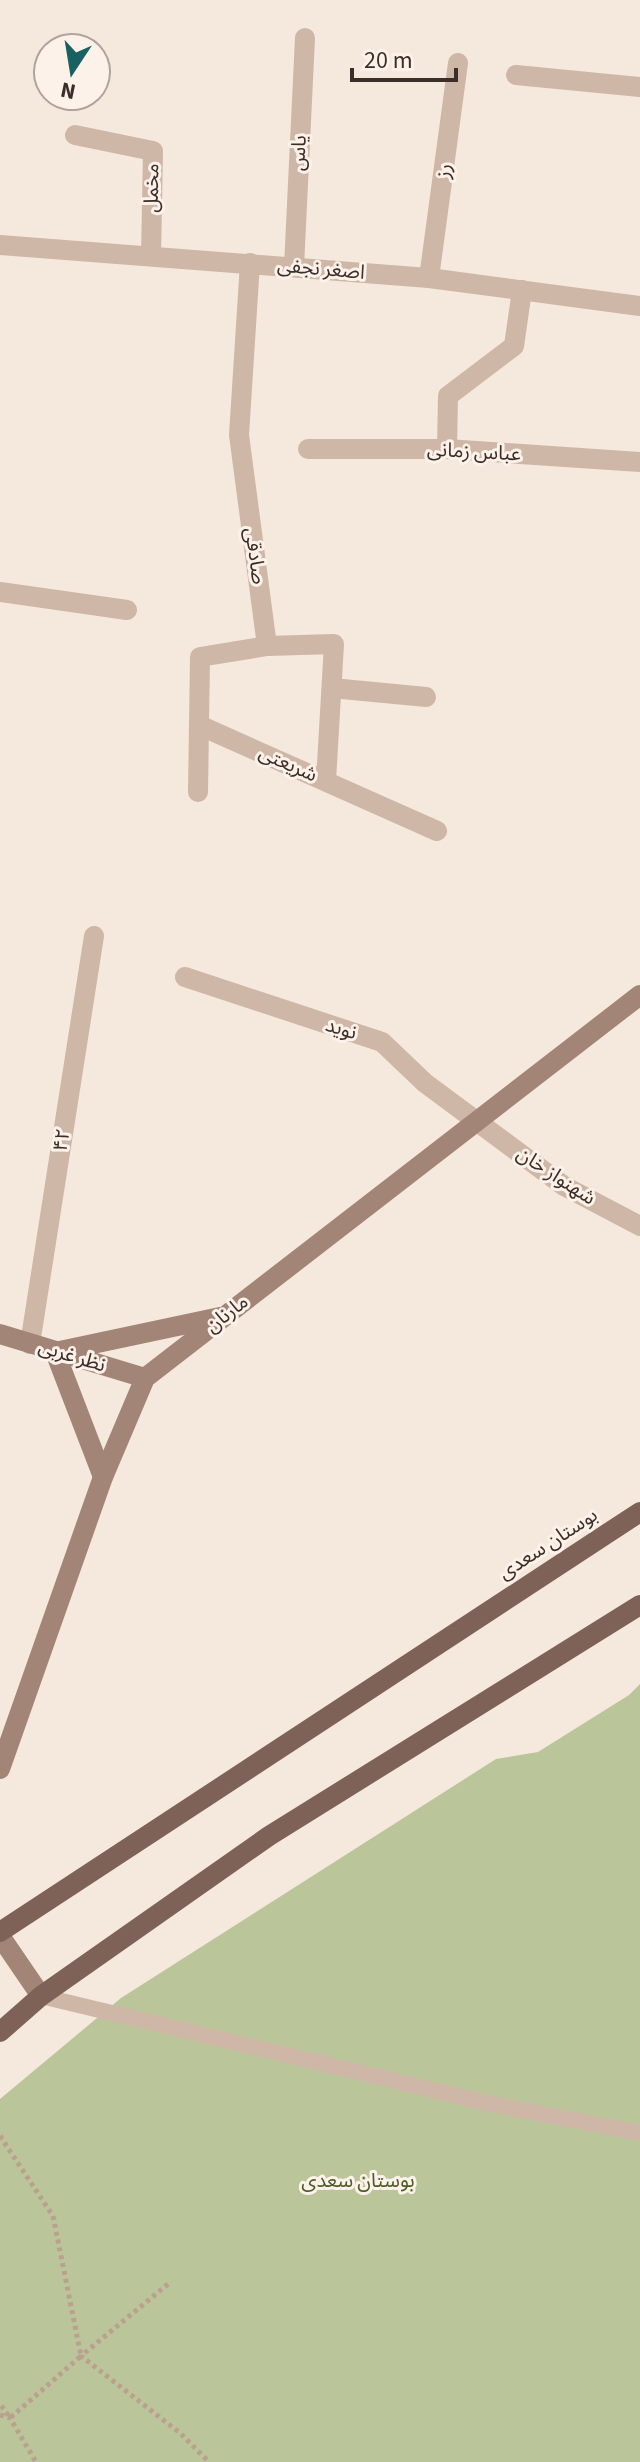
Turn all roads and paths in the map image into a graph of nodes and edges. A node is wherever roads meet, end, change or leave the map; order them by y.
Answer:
1 (305, 38) dead end
2 (458, 63) dead end
3 (516, 75) dead end
4 (640, 87) edge
5 (75, 135) dead end
6 (0, 245) edge
7 (151, 256) junction
8 (250, 263) junction
9 (294, 267) junction
10 (429, 278) junction
11 (522, 290) junction
12 (640, 306) edge
13 (308, 449) dead end
14 (447, 449) junction
15 (640, 462) edge
16 (0, 592) edge
17 (127, 610) dead end
18 (267, 646) junction
19 (332, 688) junction
20 (426, 697) dead end
21 (201, 726) junction
22 (326, 781) junction
23 (198, 792) dead end
24 (437, 831) dead end
25 (94, 936) dead end
26 (185, 977) dead end
27 (640, 995) edge
28 (475, 1119) junction
29 (640, 1226) edge
30 (224, 1316) junction
31 (0, 1334) edge
32 (30, 1344) junction
33 (55, 1352) junction
34 (145, 1378) junction
35 (103, 1477) junction
36 (640, 1512) edge
37 (640, 1605) edge
38 (0, 1769) edge
39 (0, 1934) edge
40 (41, 1996) junction
41 (0, 2032) edge
42 (640, 2133) edge
43 (0, 2136) edge
44 (168, 2284) dead end
45 (81, 2356) junction
46 (0, 2404) edge
47 (0, 2415) edge
48 (10, 2418) junction
49 (36, 2462) edge
50 (209, 2462) edge

1 - 9 street, یاس
2 - 10 street, رز
3 - 4 street
5 - 7 street, مخمل
6 - 7 street, اصغر نجفی
7 - 8 street, اصغر نجفی
8 - 9 street, اصغر نجفی
8 - 18 street, صادقی
9 - 10 street, اصغر نجفی
10 - 11 street, اصغر نجفی
11 - 12 street, اصغر نجفی
11 - 14 street
13 - 14 street, عباس زمانی
14 - 15 street, عباس زمانی
16 - 17 street
18 - 19 street
18 - 21 street
19 - 20 street
19 - 22 street
21 - 22 street, شریعتی
21 - 23 street
22 - 24 street, شریعتی
25 - 32 street, ۴۲
26 - 28 street, نوید
27 - 28 main road, مارنان
28 - 29 street, شهنواز خان
28 - 30 main road, مارنان
30 - 33 main road
30 - 34 main road, مارنان
31 - 32 main road, نظر غربی
32 - 33 main road, نظر غربی
33 - 34 main road, نظر غربی
33 - 35 main road
34 - 35 main road, مارنان
35 - 38 main road, مارنان
36 - 39 main road, بوستان سعدی
37 - 40 main road
39 - 40 main road
40 - 41 main road
40 - 42 lane
43 - 45 path
44 - 45 path
45 - 48 path
45 - 50 path
46 - 48 path
47 - 48 path
48 - 49 path

